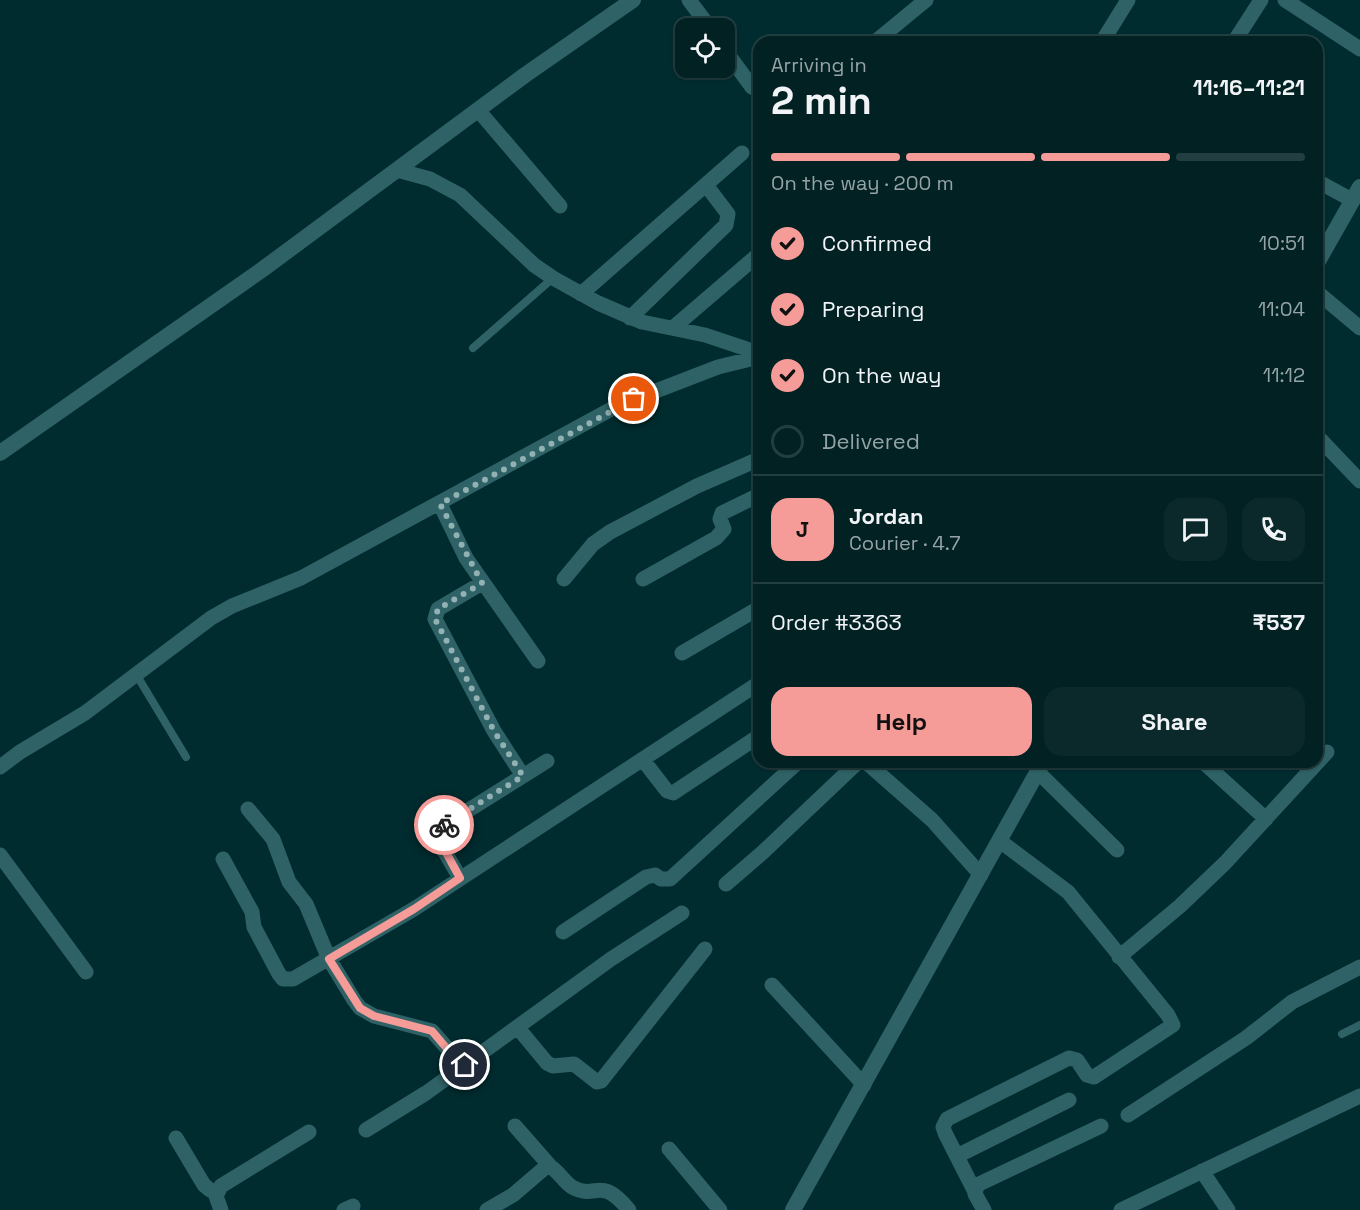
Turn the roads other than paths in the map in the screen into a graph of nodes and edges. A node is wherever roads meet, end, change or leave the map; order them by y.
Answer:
1 (633, 0) edge
2 (689, 0) edge
3 (926, 0) edge
4 (1128, 0) edge
5 (1261, 0) edge
6 (1286, 0) edge
7 (702, 18) edge
8 (882, 36) edge
9 (1106, 36) edge
10 (1238, 36) edge
11 (1360, 50) edge
12 (735, 64) edge
13 (753, 87) edge
14 (478, 110) junction
15 (742, 153) dead end
16 (397, 170) junction
17 (1323, 183) edge
18 (706, 185) junction
19 (1356, 193) edge
20 (560, 206) dead end
21 (1323, 252) edge
22 (753, 259) edge
23 (553, 278) junction
24 (581, 294) junction
25 (1323, 297) edge
26 (630, 318) junction
27 (674, 327) junction
28 (1360, 328) edge
29 (473, 348) dead end
30 (753, 350) edge
31 (753, 358) edge
32 (1323, 441) edge
33 (0, 453) edge
34 (753, 462) edge
35 (1360, 481) edge
36 (753, 498) edge
37 (440, 504) junction
38 (564, 579) dead end
39 (643, 579) dead end
40 (482, 583) junction
41 (753, 612) edge
42 (682, 653) dead end
43 (538, 661) dead end
44 (136, 674) junction
45 (753, 687) edge
46 (753, 739) edge
47 (1327, 752) dead end
48 (1323, 756) edge
49 (186, 757) dead end
50 (643, 760) junction
51 (547, 761) dead end
52 (0, 767) edge
53 (791, 768) edge
54 (852, 768) edge
55 (873, 768) edge
56 (1039, 768) edge
57 (1041, 768) edge
58 (1210, 768) edge
59 (1312, 768) edge
60 (523, 776) junction
61 (248, 809) dead end
62 (1266, 819) junction
63 (1000, 841) junction
64 (1117, 850) dead end
65 (0, 855) edge
66 (223, 859) dead end
67 (981, 875) junction
68 (460, 878) junction
69 (726, 884) dead end
70 (682, 913) dead end
71 (563, 932) dead end
72 (705, 949) dead end
73 (1119, 957) junction
74 (329, 959) junction
75 (1360, 967) edge
76 (86, 972) dead end
77 (772, 985) dead end
78 (1360, 1025) edge
79 (518, 1028) junction
80 (1342, 1034) dead end
81 (465, 1065) junction
82 (864, 1085) junction
83 (1360, 1096) edge
84 (1069, 1100) dead end
85 (1128, 1115) dead end
86 (515, 1126) dead end
87 (1101, 1126) dead end
88 (366, 1130) dead end
89 (309, 1132) dead end
90 (176, 1138) dead end
91 (669, 1149) dead end
92 (957, 1156) junction
93 (550, 1166) junction
94 (1202, 1171) junction
95 (974, 1190) junction
96 (217, 1191) junction
97 (221, 1210) edge
98 (487, 1210) edge
99 (629, 1210) edge
100 (720, 1210) edge
101 (793, 1210) edge
102 (984, 1210) edge
103 (1121, 1210) edge
104 (1228, 1210) edge

1 - 14 main road
2 - 7 street
3 - 8 street
4 - 9 street
5 - 10 street
6 - 11 street
12 - 13 street
14 - 16 main road
14 - 20 street
15 - 18 street
16 - 23 street
16 - 33 main road
17 - 19 street
18 - 24 street
18 - 26 street
19 - 21 main road
22 - 27 street
23 - 24 street
23 - 29 lane
24 - 26 street
25 - 28 street
26 - 27 street
27 - 30 street
31 - 37 street
32 - 35 street
34 - 38 street
36 - 39 street
37 - 40 street
37 - 44 street
40 - 43 street
40 - 60 street
41 - 42 street
44 - 49 lane
44 - 52 street
45 - 50 street
46 - 50 street
47 - 48 street
50 - 68 street
51 - 60 street
53 - 71 street
54 - 69 street
55 - 67 street
56 - 63 main road
57 - 64 street
58 - 62 street
59 - 62 street
60 - 68 street
61 - 74 street
62 - 73 street
63 - 67 main road
63 - 73 street
65 - 76 street
66 - 74 street
67 - 82 main road
68 - 74 street
70 - 79 street
72 - 79 street
73 - 92 street
74 - 81 street
75 - 85 street
77 - 82 street
78 - 80 lane
79 - 81 street
81 - 88 street
82 - 101 main road
83 - 94 street
84 - 92 street
86 - 93 street
87 - 95 street
89 - 96 street
90 - 96 street
91 - 100 street
92 - 95 street
93 - 98 street
93 - 99 street
94 - 103 street
94 - 104 street
95 - 102 street
96 - 97 street

